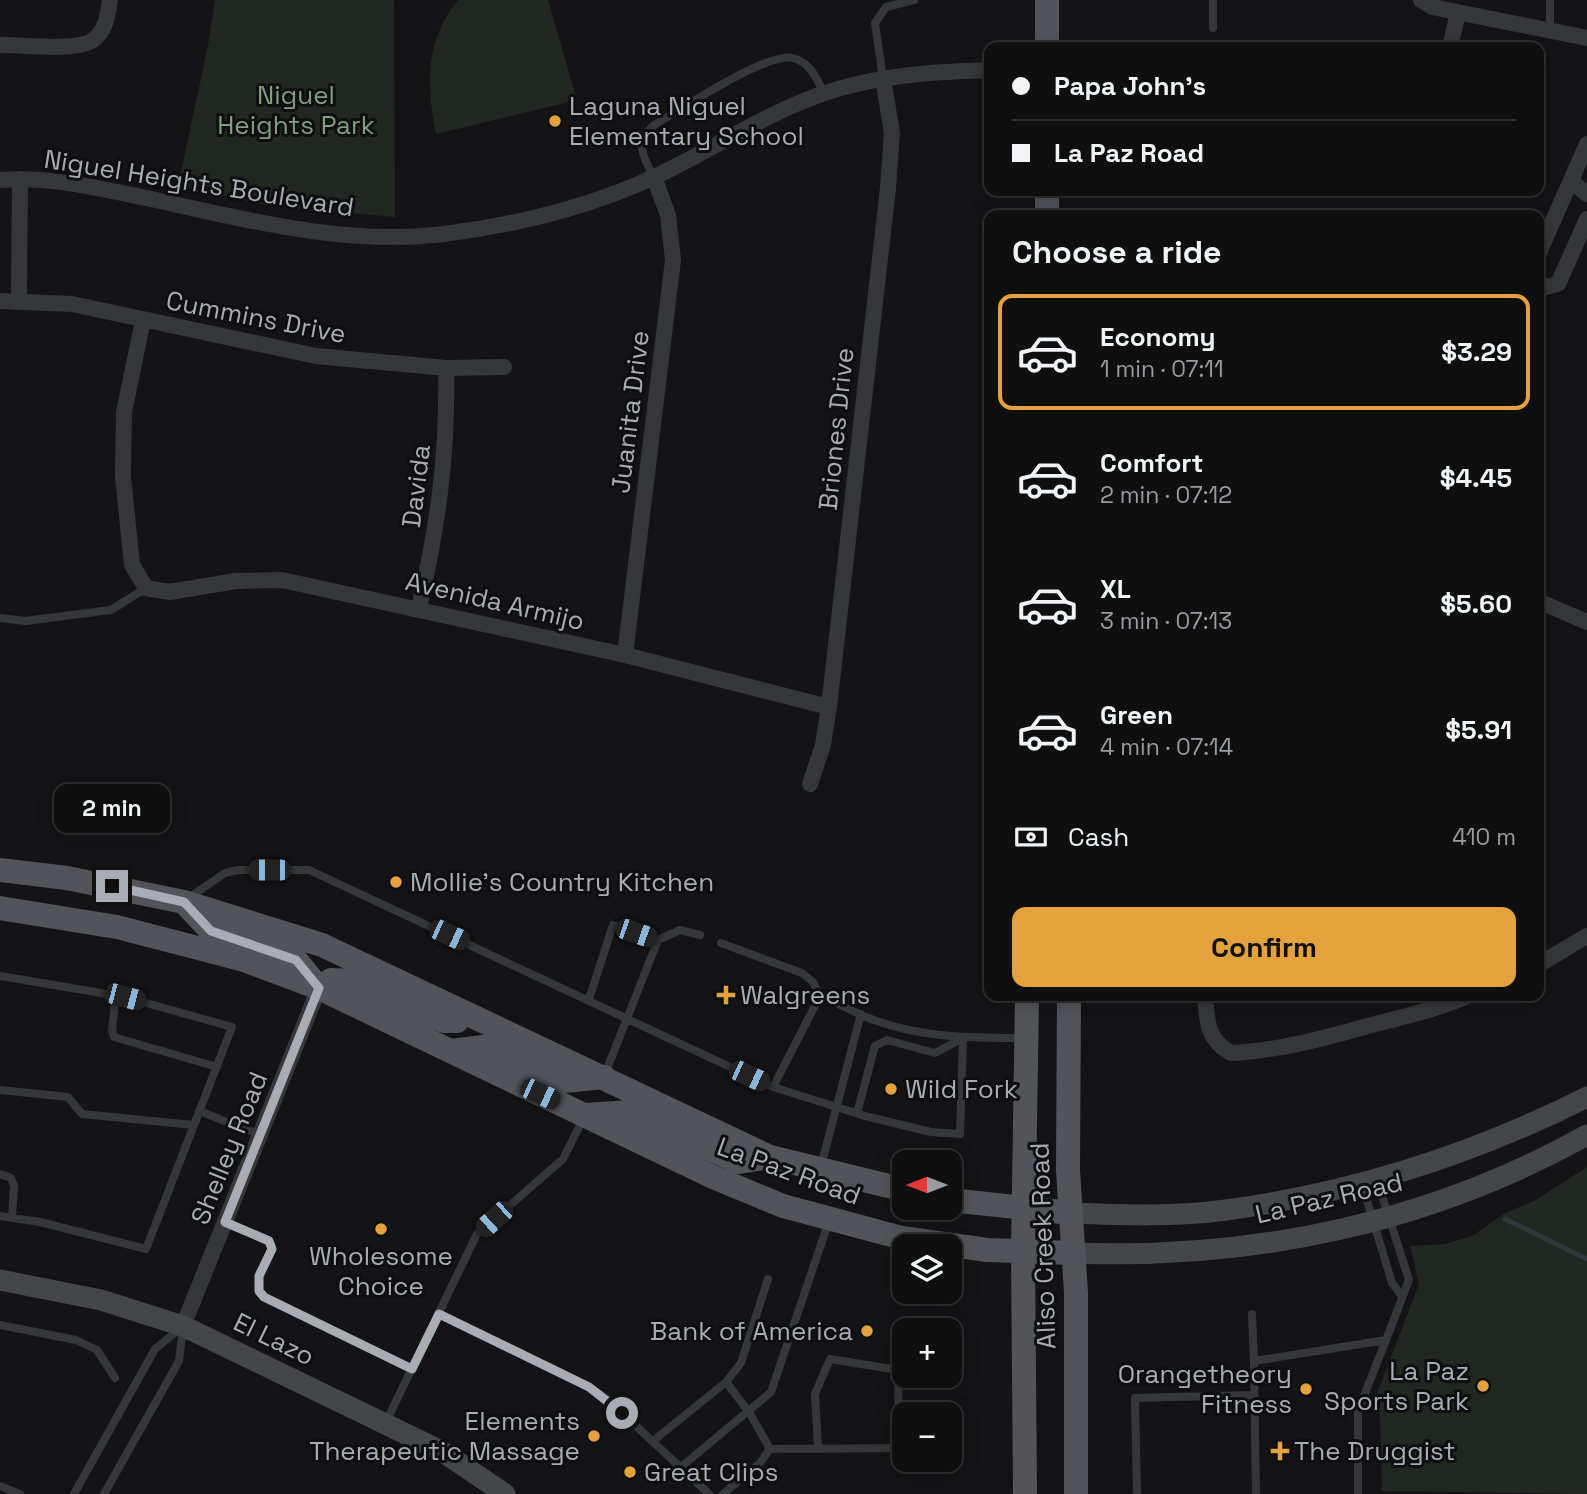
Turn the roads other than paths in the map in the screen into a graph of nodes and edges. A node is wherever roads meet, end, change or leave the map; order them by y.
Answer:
1 (110, 0) edge
2 (914, 0) edge
3 (1047, 0) edge
4 (1213, 0) edge
5 (1421, 0) edge
6 (1550, 0) edge
7 (1458, 13) junction
8 (1213, 28) dead end
9 (1550, 31) junction
10 (1587, 38) edge
11 (1047, 42) edge
12 (1451, 42) edge
13 (0, 45) edge
14 (984, 71) edge
15 (883, 78) junction
16 (824, 93) junction
17 (1587, 144) edge
18 (653, 177) junction
19 (20, 179) junction
20 (0, 180) edge
21 (1571, 181) junction
22 (1587, 194) edge
23 (1587, 219) edge
24 (1544, 241) edge
25 (1544, 285) edge
26 (19, 300) junction
27 (0, 301) edge
28 (143, 320) junction
29 (505, 367) dead end
30 (446, 368) junction
31 (146, 587) junction
32 (1544, 604) edge
33 (419, 608) junction
34 (0, 618) edge
35 (1587, 622) edge
36 (625, 655) junction
37 (830, 707) junction
38 (810, 783) dead end
39 (0, 870) edge
40 (184, 902) junction
41 (0, 908) edge
42 (700, 935) dead end
43 (1587, 936) edge
44 (658, 940) junction
45 (721, 943) dead end
46 (1544, 961) edge
47 (0, 976) edge
48 (319, 988) junction
49 (116, 995) junction
50 (820, 996) junction
51 (589, 999) junction
52 (1027, 1001) edge
53 (1069, 1001) edge
54 (1206, 1001) edge
55 (1456, 1001) edge
56 (861, 1014) junction
57 (628, 1017) junction
58 (479, 1020) junction
59 (963, 1038) junction
60 (1027, 1038) junction
61 (451, 1051) junction
62 (216, 1067) junction
63 (604, 1077) junction
64 (773, 1087) junction
65 (0, 1090) edge
66 (1587, 1097) edge
67 (838, 1107) junction
68 (199, 1111) junction
69 (857, 1113) junction
70 (585, 1115) junction
71 (194, 1125) junction
72 (261, 1135) junction
73 (1587, 1135) edge
74 (770, 1157) junction
75 (820, 1170) junction
76 (0, 1174) edge
77 (1369, 1182) junction
78 (892, 1187) edge
79 (962, 1202) edge
80 (1023, 1210) junction
81 (1071, 1213) junction
82 (0, 1216) edge
83 (12, 1218) junction
84 (829, 1220) junction
85 (1382, 1221) junction
86 (225, 1222) junction
87 (1023, 1251) junction
88 (1074, 1252) junction
89 (768, 1279) dead end
90 (0, 1280) edge
91 (1401, 1295) junction
92 (439, 1314) junction
93 (1252, 1314) dead end
94 (0, 1325) edge
95 (183, 1326) junction
96 (1386, 1340) junction
97 (1254, 1361) junction
98 (412, 1369) junction
99 (115, 1378) dead end
100 (726, 1382) junction
101 (1254, 1395) junction
102 (900, 1402) edge
103 (749, 1412) junction
104 (386, 1424) junction
105 (653, 1441) junction
106 (818, 1448) junction
107 (892, 1448) edge
108 (770, 1449) junction
109 (681, 1467) junction
110 (0, 1486) edge
111 (20, 1494) edge
112 (74, 1494) edge
113 (104, 1494) edge
114 (505, 1494) edge
115 (709, 1494) edge
116 (723, 1494) edge
117 (1025, 1494) edge
118 (1076, 1494) edge
119 (1137, 1494) edge
120 (1256, 1494) edge
121 (1358, 1494) edge

1 - 13 street
2 - 15 lane
3 - 11 main road
4 - 8 lane
5 - 7 street
6 - 9 lane
7 - 9 street
7 - 12 street
9 - 10 street
14 - 15 street, Niguel Heights Boulevard
15 - 16 street, Niguel Heights Boulevard
15 - 37 street, Briones Drive
16 - 18 street, Niguel Heights Boulevard
16 - 18 lane
17 - 21 street
18 - 19 street, Niguel Heights Boulevard
18 - 36 street, Juanita Drive
19 - 20 street, Niguel Heights Boulevard
19 - 26 street
21 - 22 street
21 - 24 street
23 - 25 street
26 - 27 street, Cummins Drive
26 - 28 street, Cummins Drive
28 - 30 street, Cummins Drive
28 - 31 street
29 - 30 street, Cummins Drive
30 - 33 street, Davida
31 - 33 street, Avenida Armijo
31 - 34 lane
32 - 35 street
33 - 36 street, Avenida Armijo
36 - 37 street, Avenida Armijo
37 - 38 street, Briones Drive
39 - 40 main road, La Paz Road
40 - 48 main road
40 - 51 lane
40 - 58 main road, La Paz Road
41 - 48 main road, La Paz Road
42 - 44 lane
43 - 46 street
44 - 51 lane
44 - 57 lane
45 - 50 lane
47 - 49 lane
48 - 58 main road
48 - 61 main road, La Paz Road
48 - 72 street, Shelley Road
49 - 62 lane
49 - 62 lane
50 - 56 lane
50 - 64 lane
51 - 57 lane
52 - 60 main road, Aliso Creek Road
53 - 81 main road, Aliso Creek Road
54 - 55 street
56 - 59 lane
56 - 67 lane
57 - 63 lane
57 - 64 lane
58 - 63 main road, La Paz Road
59 - 60 lane
59 - 69 lane
59 - 69 lane
60 - 80 main road, Aliso Creek Road
61 - 63 main road
61 - 70 main road, La Paz Road
62 - 68 lane
63 - 74 main road, La Paz Road
64 - 67 lane
65 - 71 lane
66 - 77 main road, La Paz Road
67 - 69 lane
67 - 75 lane
68 - 71 lane
68 - 72 lane
70 - 74 main road
70 - 84 main road, La Paz Road
70 - 92 lane
71 - 83 lane
72 - 86 street, Shelley Road
73 - 85 main road, La Paz Road
74 - 75 main road, La Paz Road
75 - 78 main road, La Paz Road
76 - 83 lane
77 - 81 main road, La Paz Road
77 - 85 lane
77 - 85 lane
79 - 80 main road, La Paz Road
80 - 81 main road, La Paz Road
80 - 87 main road, Aliso Creek Road
81 - 88 main road, Aliso Creek Road
82 - 83 lane
84 - 87 main road, La Paz Road
84 - 103 lane
85 - 88 main road, La Paz Road
85 - 91 lane
85 - 91 lane
86 - 95 street, Shelley Road
86 - 98 lane
87 - 88 main road, La Paz Road
87 - 117 main road, Aliso Creek Road
88 - 118 main road, Aliso Creek Road
89 - 100 lane
90 - 95 main road, El Lazo
91 - 96 lane
92 - 98 lane
92 - 105 lane
93 - 97 lane
94 - 99 lane
95 - 104 main road, El Lazo
95 - 112 lane
95 - 113 lane
96 - 97 lane
96 - 121 lane
97 - 101 lane
98 - 104 lane
100 - 103 lane
100 - 105 lane
101 - 119 lane
101 - 120 lane
102 - 106 lane
103 - 108 lane
103 - 109 lane
104 - 114 main road, El Lazo
105 - 109 lane
106 - 107 lane
106 - 108 lane
108 - 116 lane
109 - 115 lane
110 - 111 lane

